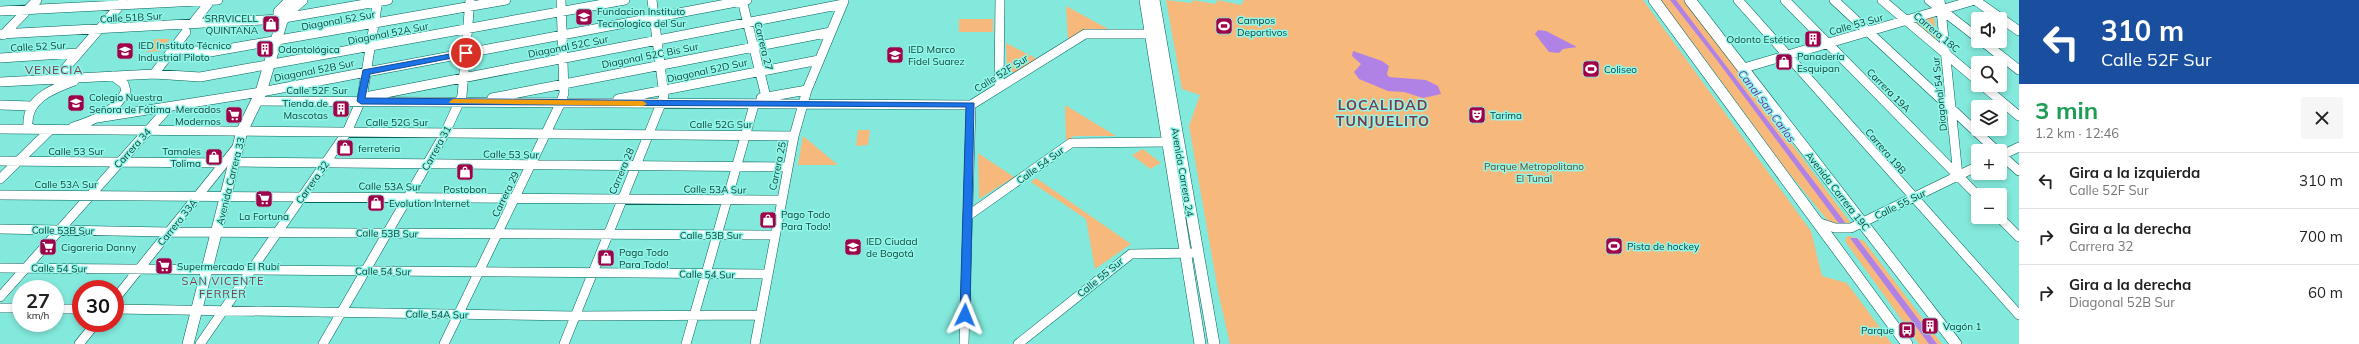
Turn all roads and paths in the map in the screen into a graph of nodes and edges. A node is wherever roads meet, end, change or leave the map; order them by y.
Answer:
1 (37, 0) edge
2 (210, 0) edge
3 (218, 0) edge
4 (291, 0) edge
5 (302, 0) edge
6 (360, 0) edge
7 (388, 0) edge
8 (506, 0) edge
9 (561, 0) edge
10 (625, 0) edge
11 (652, 0) edge
12 (744, 0) edge
13 (1000, 0) edge
14 (1145, 0) edge
15 (1154, 0) edge
16 (1654, 0) edge
17 (1690, 0) edge
18 (1738, 0) edge
19 (1785, 0) edge
20 (1834, 0) edge
21 (1882, 0) edge
22 (1929, 0) edge
23 (1940, 0) edge
24 (1975, 0) edge
25 (378, 1) edge
26 (122, 3) edge
27 (469, 3) edge
28 (838, 3) edge
29 (282, 7) junction
30 (27, 10) junction
31 (1941, 10) junction
32 (0, 11) edge
33 (318, 12) junction
34 (562, 12) junction
35 (655, 17) junction
36 (282, 19) junction
37 (263, 20) junction
38 (1906, 20) junction
39 (193, 23) junction
40 (747, 23) junction
41 (374, 24) junction
42 (100, 28) junction
43 (468, 29) junction
44 (2019, 31) edge
45 (186, 32) dead end
46 (831, 32) junction
47 (1868, 32) junction
48 (1971, 33) edge
49 (1150, 34) junction
50 (2, 35) edge
51 (562, 35) junction
52 (658, 40) junction
53 (276, 41) junction
54 (1828, 44) junction
55 (753, 46) junction
56 (370, 47) junction
57 (1991, 48) edge
58 (173, 49) junction
59 (78, 53) junction
60 (466, 53) junction
61 (1788, 55) junction
62 (1946, 55) junction
63 (0, 58) edge
64 (563, 58) junction
65 (819, 60) junction
66 (661, 64) junction
67 (269, 66) junction
68 (1744, 68) junction
69 (759, 70) junction
70 (2019, 70) edge
71 (366, 72) junction
72 (154, 74) junction
73 (1971, 75) edge
74 (114, 76) junction
75 (464, 77) junction
76 (83, 78) junction
77 (56, 79) junction
78 (0, 82) edge
79 (564, 83) junction
80 (999, 86) junction
81 (664, 90) junction
82 (807, 90) junction
83 (1990, 92) edge
84 (259, 96) junction
85 (766, 97) junction
86 (361, 99) junction
87 (461, 102) junction
88 (473, 102) junction
89 (562, 102) junction
90 (601, 103) junction
91 (661, 104) junction
92 (729, 104) junction
93 (970, 104) junction
94 (0, 105) edge
95 (754, 105) junction
96 (803, 105) junction
97 (31, 106) junction
98 (169, 107) junction
99 (1952, 109) junction
100 (2019, 116) edge
101 (97, 118) junction
102 (0, 129) edge
103 (33, 129) junction
104 (50, 130) junction
105 (61, 130) junction
106 (148, 130) junction
107 (242, 131) junction
108 (347, 132) junction
109 (446, 133) junction
110 (547, 134) junction
111 (648, 135) junction
112 (746, 136) junction
113 (794, 136) junction
114 (1168, 142) junction
115 (1989, 144) edge
116 (2019, 147) edge
117 (2007, 151) edge
118 (2007, 160) edge
119 (0, 161) edge
120 (18, 161) junction
121 (120, 162) junction
122 (229, 162) junction
123 (325, 163) junction
124 (428, 164) junction
125 (531, 165) junction
126 (634, 166) junction
127 (787, 167) junction
128 (737, 168) junction
129 (1971, 170) edge
130 (2019, 171) edge
131 (1958, 176) junction
132 (0, 179) edge
133 (1971, 189) edge
134 (91, 194) junction
135 (0, 195) edge
136 (227, 196) junction
137 (302, 196) junction
138 (197, 197) junction
139 (408, 198) junction
140 (515, 198) junction
141 (1912, 198) junction
142 (621, 199) junction
143 (781, 200) junction
144 (727, 201) junction
145 (969, 215) junction
146 (1862, 222) junction
147 (1820, 223) junction
148 (2006, 224) edge
149 (0, 229) edge
150 (60, 230) junction
151 (218, 231) junction
152 (168, 232) junction
153 (278, 232) junction
154 (388, 233) junction
155 (498, 234) junction
156 (606, 235) junction
157 (774, 235) junction
158 (717, 236) junction
159 (2019, 237) edge
160 (1185, 253) junction
161 (1198, 253) junction
162 (0, 268) edge
163 (25, 268) junction
164 (139, 269) junction
165 (208, 270) junction
166 (252, 270) junction
167 (366, 270) junction
168 (479, 272) junction
169 (592, 273) junction
170 (706, 274) junction
171 (767, 274) junction
172 (124, 288) edge
173 (0, 297) edge
174 (0, 308) edge
175 (12, 308) edge
176 (124, 309) edge
177 (197, 310) junction
178 (224, 310) junction
179 (341, 312) junction
180 (458, 314) junction
181 (694, 315) junction
182 (760, 315) junction
183 (574, 316) junction
184 (2019, 316) edge
185 (89, 332) edge
186 (79, 344) edge
187 (188, 344) edge
188 (200, 344) edge
189 (323, 344) edge
190 (444, 344) edge
191 (564, 344) edge
192 (686, 344) edge
193 (755, 344) edge
194 (964, 344) edge
195 (1018, 344) edge
196 (1200, 344) edge
197 (1214, 344) edge
198 (1907, 344) edge
199 (1956, 344) edge

1 - 30 street
2 - 3 street
2 - 26 street
2 - 39 street
4 - 29 main road
5 - 36 main road, Avenida Carrera 33
6 - 33 street
7 - 25 street
8 - 27 street, Diagonal 52 Sur
9 - 34 street, Carrera 29
10 - 34 street, Diagonal 52A Sur
11 - 35 street, Carrera 28
12 - 35 street, Diagonal 52B Sur
12 - 40 street, Carrera 27
13 - 80 street
14 - 49 main road, Avenida Carrera 24
15 - 161 main road, Avenida Carrera 24
16 - 147 main road
17 - 68 main road, Avenida Carrera 19C
18 - 61 street, Carrera 19B
19 - 54 street, Carrera 19A
20 - 47 street
21 - 38 street, Carrera 18C
22 - 31 street
23 - 31 street, Diagonal 54 Sur
24 - 31 street, Calle 53 Sur
24 - 44 street
25 - 33 street
25 - 41 street, Carrera 32
26 - 30 street
26 - 42 street
27 - 41 street, Diagonal 52 Sur
27 - 43 street, Carrera 31
28 - 40 street, Diagonal 52C Sur
28 - 46 street, Carrera 25
29 - 36 main road, Avenida Carrera 33
29 - 37 street
30 - 32 street
30 - 50 street
31 - 38 street, Calle 53 Sur
31 - 48 street
31 - 62 street, Diagonal 54 Sur
33 - 36 street, Calle 51B Sur
34 - 43 street, Diagonal 52A Sur
34 - 51 street, Carrera 29
35 - 51 street, Diagonal 52B Sur
35 - 52 street, Carrera 28
36 - 37 street, Calle 51B Sur
36 - 53 main road, Avenida Carrera 33
37 - 39 street, Calle 51B Sur
38 - 47 street, Calle 53 Sur
38 - 62 street, Carrera 18C
39 - 42 street, Calle 51B Sur
40 - 52 street, Diagonal 52C Sur
40 - 55 street, Carrera 27
41 - 53 street, Diagonal 52 Sur
41 - 56 street, Carrera 32
42 - 50 street, Calle 51B Sur
42 - 59 street
43 - 56 street, Diagonal 52A Sur
43 - 60 street, Carrera 31
45 - 58 street
46 - 55 street, Diagonal 52C Bis Sur
46 - 65 street, Carrera 25
47 - 54 street, Calle 53 Sur
47 - 99 street
49 - 80 street, Calle 52F Sur
49 - 114 main road, Avenida Carrera 24
51 - 60 street, Diagonal 52B Sur
51 - 64 street, Carrera 29
52 - 64 street, Diagonal 52C Sur
52 - 66 street, Carrera 28
53 - 58 street, Diagonal 52 Sur
53 - 67 main road, Avenida Carrera 33
54 - 61 street, Calle 53 Sur
54 - 131 street, Carrera 19A
55 - 66 street, Diagonal 52C Bis Sur
55 - 69 street, Carrera 27
56 - 67 street, Diagonal 52A Sur
56 - 71 street, Carrera 32
57 - 70 street
58 - 72 street
59 - 63 street, Calle 52 Sur
59 - 77 street
60 - 71 street, Diagonal 52B Sur
60 - 75 street, Carrera 31
61 - 68 street, Calle 53 Sur
61 - 141 street, Carrera 19B
62 - 73 street, Carrera 18C
62 - 99 street, Diagonal 54 Sur
64 - 75 street, Diagonal 52C Sur
64 - 79 street, Carrera 29
65 - 69 street, Diagonal 52D Sur
65 - 82 street, Carrera 25
66 - 79 street, Diagonal 52C Bis Sur
66 - 81 street, Carrera 28
67 - 72 street, Diagonal 52A Sur
67 - 84 main road, Avenida Carrera 33
68 - 146 main road, Avenida Carrera 19C
69 - 81 street, Diagonal 52D Sur
69 - 85 street, Carrera 27
71 - 84 street, Diagonal 52B Sur
71 - 86 street, Carrera 32
72 - 74 street, Diagonal 52A Sur
74 - 76 street, Diagonal 52A Sur
74 - 101 street
75 - 86 street, Diagonal 52C Sur
75 - 87 street, Carrera 31
76 - 77 street, Diagonal 52A Sur
76 - 97 street
77 - 78 street, Diagonal 52A Sur
79 - 88 street, Diagonal 52C Bis Sur
79 - 89 street, Carrera 29
80 - 93 street, Calle 52F Sur
81 - 90 street, Diagonal 52D Sur
81 - 91 street, Carrera 28
82 - 85 street
82 - 96 street, Carrera 25
83 - 100 street
84 - 86 street, Calle 52F Sur
84 - 98 street, Diagonal 52B Sur
84 - 107 main road, Avenida Carrera 33
85 - 92 street
86 - 87 street, Calle 52F Sur
86 - 108 street, Carrera 32
87 - 88 street, Calle 52F Sur
87 - 109 street, Carrera 31
88 - 89 street, Calle 52F Sur
89 - 90 street, Calle 52F Sur
89 - 110 street, Carrera 29
90 - 91 street, Calle 52F Sur
91 - 92 street, Calle 52F Sur
91 - 111 street, Carrera 28
92 - 95 street, Calle 52F Sur
93 - 96 street, Calle 52F Sur
93 - 145 street
94 - 97 street
95 - 96 street, Calle 52F Sur
95 - 112 street
96 - 113 street, Carrera 25
97 - 103 street
98 - 101 street, Diagonal 52B Sur
98 - 106 street, Carrera 34
99 - 115 street
99 - 131 street, Diagonal 54 Sur
101 - 105 street
102 - 103 street, Calle 52G Sur
103 - 104 street, Calle 52G Sur
104 - 105 street, Calle 52G Sur
104 - 120 street
105 - 106 street, Calle 52G Sur
106 - 107 street, Calle 52G Sur
106 - 121 street, Carrera 34
107 - 108 street, Calle 52G Sur
107 - 122 main road, Avenida Carrera 33
108 - 109 street, Calle 52G Sur
108 - 123 street, Carrera 32
109 - 110 street, Calle 52G Sur
109 - 124 street, Carrera 31
110 - 111 street, Calle 52G Sur
110 - 125 street, Carrera 29
111 - 112 street, Calle 52G Sur
111 - 126 street, Carrera 28
112 - 113 street, Calle 52G Sur
112 - 128 street
113 - 127 street, Carrera 25
114 - 145 street, Calle 54 Sur
114 - 160 main road, Avenida Carrera 24
116 - 117 street
118 - 130 street
119 - 120 street, Calle 53 Sur
120 - 121 street, Calle 53 Sur
120 - 132 street
121 - 122 street, Calle 53 Sur
121 - 134 street, Carrera 34
122 - 123 street, Calle 53 Sur
122 - 136 main road, Avenida Carrera 33
122 - 138 street, Carrera 33A
123 - 124 street, Calle 53 Sur
123 - 137 street, Carrera 32
124 - 125 street, Calle 53 Sur
124 - 139 street, Carrera 31
125 - 126 street, Calle 53 Sur
125 - 140 street, Carrera 29
126 - 128 street, Calle 53 Sur
126 - 142 street, Carrera 28
127 - 128 street, Calle 53 Sur
127 - 143 street, Carrera 25
128 - 144 street
129 - 131 street, Calle 55 Sur
131 - 133 street, Carrera 19A
131 - 141 street, Calle 55 Sur
134 - 135 street, Calle 53A Sur
134 - 138 street, Calle 53A Sur
134 - 150 street, Carrera 34
136 - 137 street, Calle 53A Sur
136 - 138 street, Calle 53A Sur
136 - 151 main road, Avenida Carrera 33
137 - 139 street, Calle 53A Sur
137 - 153 street, Carrera 32
138 - 152 street, Carrera 33A
139 - 140 street, Calle 53A Sur
139 - 154 street, Carrera 31
140 - 142 street, Calle 53A Sur
140 - 155 street, Carrera 29
141 - 146 street, Calle 55 Sur
141 - 184 street, Carrera 19B
142 - 144 street, Calle 53A Sur
142 - 156 street, Carrera 28
143 - 144 street, Calle 53A Sur
143 - 157 street, Carrera 25
144 - 158 street
145 - 194 street
146 - 147 street, Calle 55 Sur
146 - 199 main road, Avenida Carrera 19C
147 - 198 main road
148 - 159 street
149 - 150 street, Calle 53B Sur
150 - 152 street, Calle 53B Sur
150 - 163 street, Carrera 34
151 - 152 street, Calle 53B Sur
151 - 153 street, Calle 53B Sur
151 - 165 main road, Avenida Carrera 33
152 - 164 street, Carrera 33A
153 - 154 street, Calle 53B Sur
153 - 166 street, Carrera 32
154 - 155 street, Calle 53B Sur
154 - 167 street, Carrera 31
155 - 156 street, Calle 53B Sur
155 - 168 street, Carrera 29
156 - 158 street, Calle 53B Sur
156 - 169 street, Carrera 28
157 - 158 street, Calle 53B Sur
157 - 171 street, Carrera 25
158 - 170 street
160 - 161 street, Calle 55 Sur
160 - 195 street, Calle 55 Sur
160 - 196 main road, Avenida Carrera 24
161 - 197 main road, Avenida Carrera 24
162 - 163 street, Calle 54 Sur
163 - 164 street, Calle 54 Sur
163 - 173 street, Carrera 34
164 - 165 street, Calle 54 Sur
164 - 172 street, Carrera 33A
165 - 166 street, Calle 54 Sur
165 - 177 main road, Avenida Carrera 33
166 - 167 street, Calle 54 Sur
166 - 178 street, Carrera 32
167 - 168 street, Calle 54 Sur
167 - 179 street, Carrera 31
168 - 169 street, Calle 54 Sur
168 - 180 street, Carrera 29
169 - 170 street, Calle 54 Sur
169 - 183 street, Carrera 28
170 - 171 street, Calle 54 Sur
170 - 181 street
171 - 182 street, Carrera 25
174 - 175 street
176 - 177 street, Calle 54A Sur
177 - 178 street, Calle 54A Sur
177 - 187 main road, Avenida Carrera 33
178 - 179 street, Calle 54A Sur
178 - 188 street, Carrera 32
179 - 180 street, Calle 54A Sur
179 - 189 street, Carrera 31
180 - 183 street, Calle 54A Sur
180 - 190 street, Carrera 29
181 - 182 street, Calle 54A Sur
181 - 183 street, Calle 54A Sur
181 - 192 street
182 - 193 street, Carrera 25
183 - 191 street, Carrera 28
185 - 186 street

